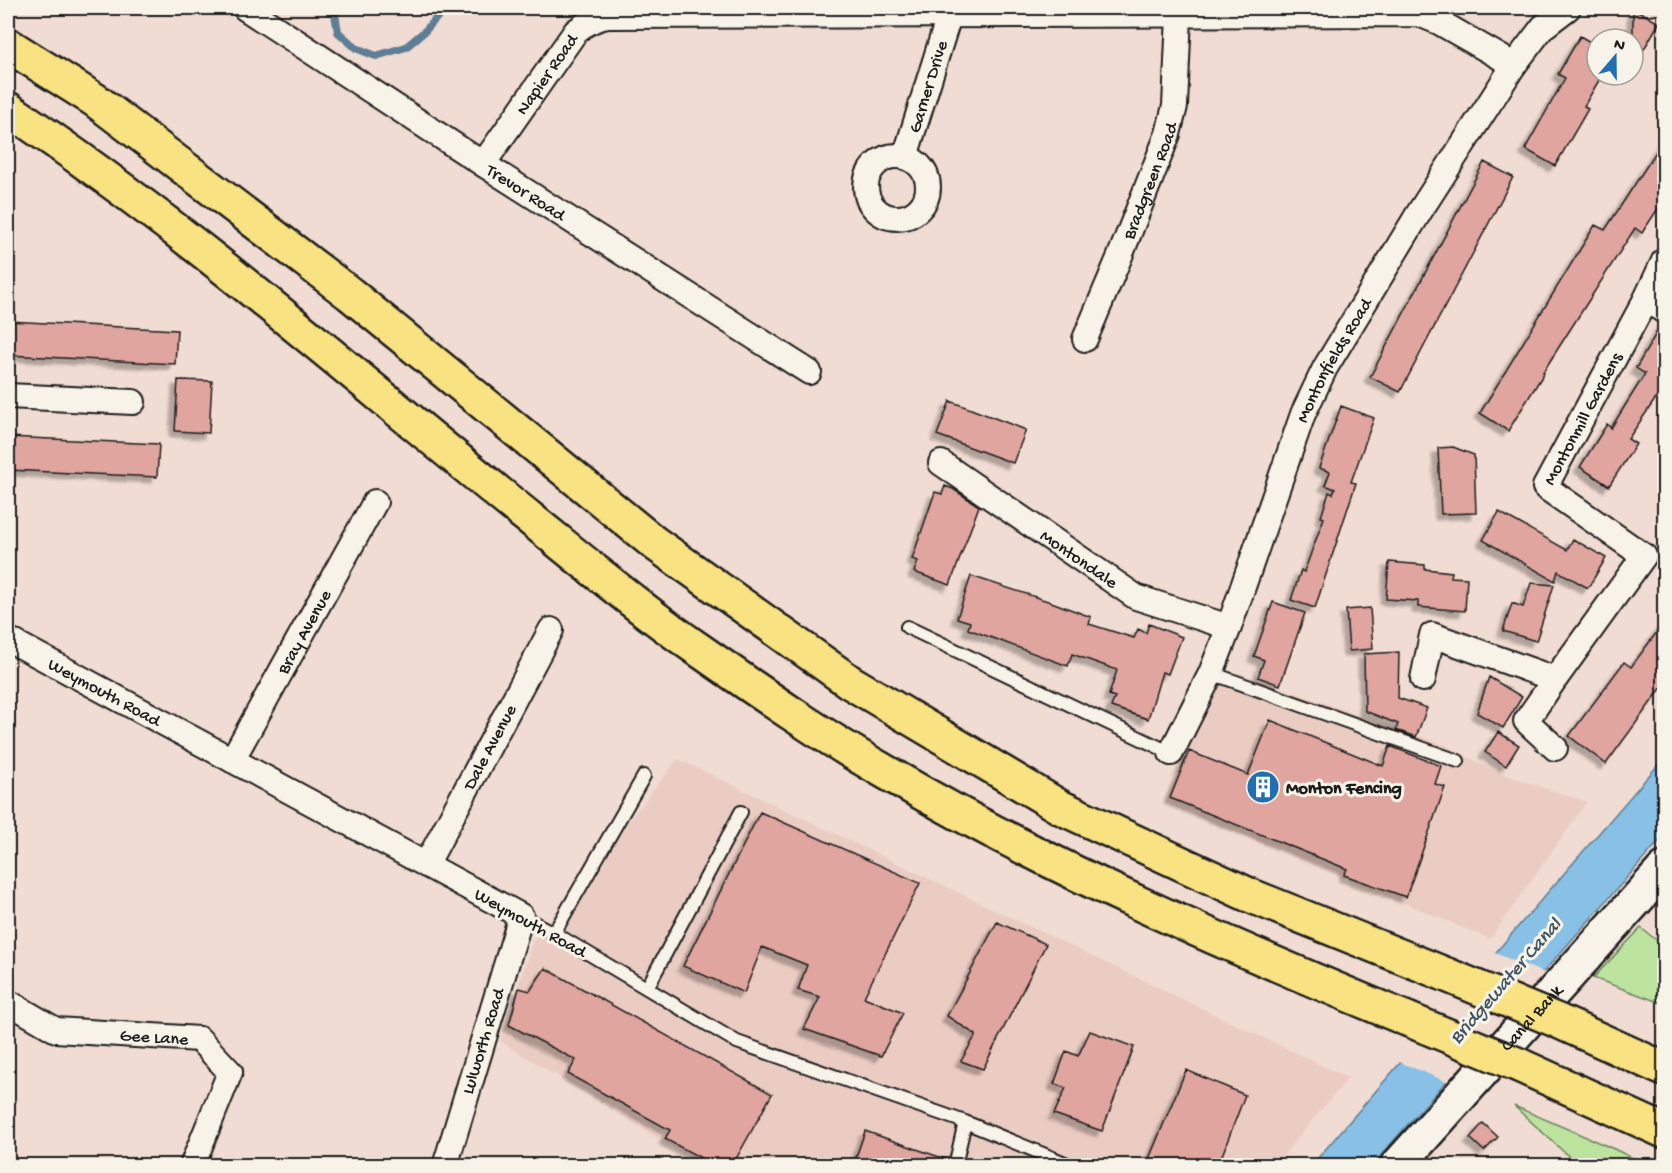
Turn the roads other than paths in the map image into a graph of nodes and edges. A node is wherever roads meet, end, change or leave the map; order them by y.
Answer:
1 (245, 8) edge
2 (1568, 8) edge
3 (1179, 15) junction
4 (949, 16) junction
5 (8, 45) edge
6 (1514, 64) junction
7 (8, 109) edge
8 (905, 157) dead end
9 (483, 164) junction
10 (1665, 261) edge
11 (1655, 305) edge
12 (1085, 339) dead end
13 (809, 372) dead end
14 (8, 396) edge
15 (133, 402) dead end
16 (941, 463) dead end
17 (375, 502) dead end
18 (907, 627) dead end
19 (1229, 627) junction
20 (551, 630) dead end
21 (8, 639) edge
22 (1211, 673) junction
23 (1423, 679) dead end
24 (1555, 679) junction
25 (1555, 748) dead end
26 (1171, 753) joint
27 (232, 760) junction
28 (1458, 761) dead end
29 (644, 776) dead end
30 (741, 812) dead end
31 (426, 864) junction
32 (1665, 869) edge
33 (521, 916) junction
34 (554, 933) junction
35 (646, 988) junction
36 (8, 1002) edge
37 (1665, 1069) edge
38 (965, 1122) junction
39 (1665, 1131) edge
40 (192, 1166) edge
41 (444, 1166) edge
42 (955, 1166) edge
43 (1072, 1166) edge
44 (1397, 1166) edge

1 - 9 street, Trevor Road
2 - 6 street, Montonfields Road
3 - 4 street, Napier Road
3 - 6 street, Napier Road
3 - 12 street, Bradgreen Road
4 - 8 street, Garner Drive
4 - 9 street, Napier Road
5 - 37 highway, bridge
6 - 19 street, Montonfields Road
7 - 39 highway, bridge
9 - 13 street, Trevor Road
10 - 11 street, Montonmill Gardens
11 - 24 street, Montonmill Gardens
14 - 15 street
16 - 19 street, Montondale
17 - 27 street, Bray Avenue
18 - 26 lane
19 - 22 street, Montonfields Road
20 - 31 street, Dale Avenue
21 - 27 street, Weymouth Road
22 - 26 street, Montonfields Road
22 - 28 lane
23 - 24 street
24 - 25 street, Montonmill Gardens
27 - 31 street, Weymouth Road
29 - 34 lane
30 - 35 lane
31 - 33 street, Weymouth Road
32 - 44 main road, Canal Bank
33 - 34 lane, Weymouth Road
33 - 41 street, Lulworth Road
34 - 35 lane, Weymouth Road
35 - 38 lane, Weymouth Road
36 - 40 street, Gee Lane
38 - 42 lane
38 - 43 lane, Weymouth Road

